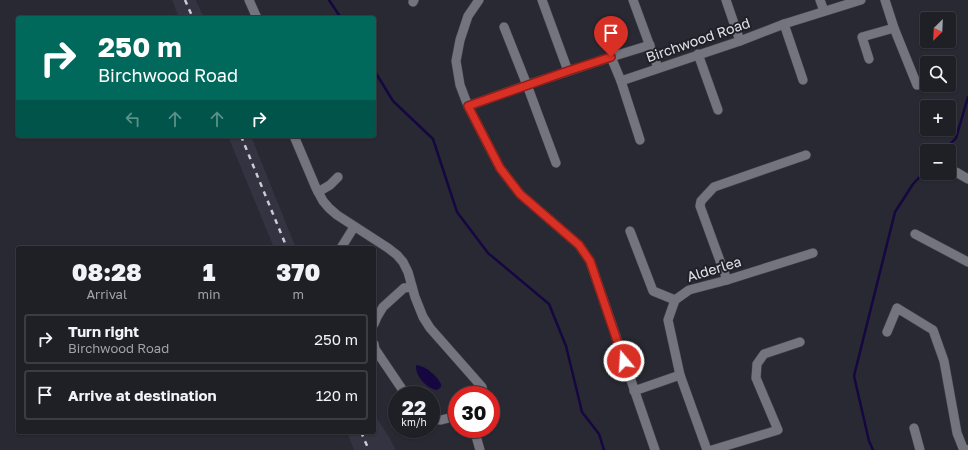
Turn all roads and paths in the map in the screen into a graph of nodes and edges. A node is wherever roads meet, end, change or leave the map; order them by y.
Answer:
1 (249, 0) edge
2 (479, 0) edge
3 (542, 0) edge
4 (633, 0) edge
5 (726, 0) edge
6 (820, 0) edge
7 (860, 0) edge
8 (885, 0) edge
9 (824, 11) junction
10 (256, 16) edge
11 (784, 24) junction
12 (504, 26) dead end
13 (894, 28) junction
14 (740, 41) junction
15 (650, 45) junction
16 (698, 54) junction
17 (611, 57) junction
18 (869, 59) dead end
19 (658, 68) junction
20 (568, 71) junction
21 (803, 80) dead end
22 (621, 81) junction
23 (527, 85) junction
24 (917, 85) dead end
25 (468, 106) junction
26 (718, 110) dead end
27 (295, 138) edge
28 (640, 140) dead end
29 (806, 155) dead end
30 (556, 163) dead end
31 (956, 172) dead end
32 (338, 177) dead end
33 (968, 179) edge
34 (318, 192) junction
35 (354, 226) junction
36 (630, 231) dead end
37 (915, 234) dead end
38 (341, 246) edge
39 (813, 253) dead end
40 (968, 262) edge
41 (727, 280) junction
42 (412, 287) junction
43 (675, 300) junction
44 (376, 317) edge
45 (887, 332) dead end
46 (800, 342) dead end
47 (376, 350) edge
48 (680, 374) junction
49 (400, 386) edge
50 (481, 386) edge
51 (634, 391) junction
52 (914, 428) dead end
53 (477, 438) edge
54 (963, 449) edge
55 (480, 450) edge
56 (655, 450) edge
57 (706, 450) edge
58 (712, 450) edge
59 (920, 450) edge

1 - 10 street
2 - 25 street
3 - 20 street
4 - 15 street
5 - 14 street
6 - 9 street
7 - 9 street, Birchwood Road
8 - 13 street
9 - 11 street, Birchwood Road
11 - 14 street, Birchwood Road
11 - 21 street
12 - 23 street
13 - 18 street
13 - 24 street
14 - 16 street, Birchwood Road
15 - 17 street
15 - 19 street
16 - 19 street, Birchwood Road
16 - 26 street
17 - 20 street
17 - 22 street
19 - 22 street, Birchwood Road
20 - 23 street
22 - 28 street
23 - 25 street
23 - 30 street
25 - 51 street
27 - 34 street
29 - 41 street
31 - 33 street
32 - 34 street
34 - 35 street
35 - 38 street
35 - 42 street
36 - 43 street
37 - 40 street
39 - 41 street, Alderlea
41 - 43 street, Alderlea
42 - 44 street
42 - 50 street
43 - 48 street
45 - 54 street
46 - 58 street
47 - 49 street
48 - 51 street
48 - 57 street
51 - 56 street
52 - 59 street
53 - 55 street

